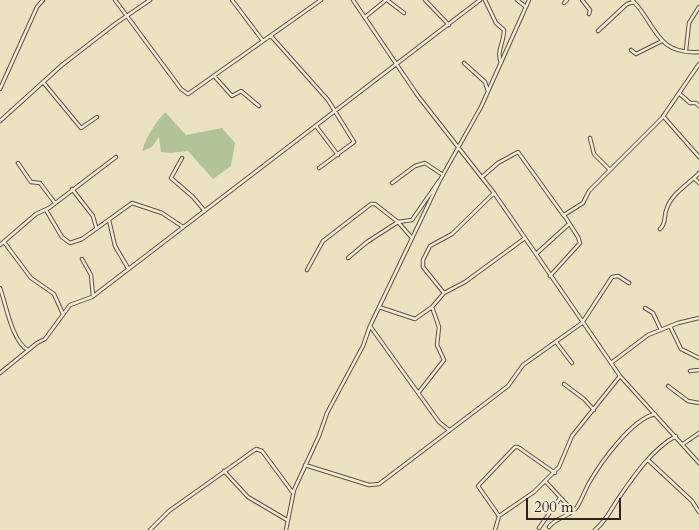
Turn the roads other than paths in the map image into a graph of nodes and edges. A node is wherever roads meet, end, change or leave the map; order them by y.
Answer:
1 (43, 0) edge
2 (115, 0) edge
3 (150, 0) edge
4 (232, 0) edge
5 (321, 0) edge
6 (353, 0) edge
7 (386, 0) edge
8 (425, 0) edge
9 (480, 0) edge
10 (485, 0) edge
11 (518, 0) edge
12 (529, 0) edge
13 (582, 0) edge
14 (633, 1) edge
15 (526, 7) junction
16 (699, 7) edge
17 (404, 14) dead end
18 (589, 14) dead end
19 (127, 17) junction
20 (365, 18) junction
21 (448, 24) junction
22 (598, 31) dead end
23 (271, 36) junction
24 (263, 41) junction
25 (662, 41) junction
26 (631, 50) dead end
27 (686, 50) junction
28 (699, 52) edge
29 (501, 63) junction
30 (464, 64) dead end
31 (699, 64) edge
32 (397, 65) junction
33 (215, 77) junction
34 (43, 82) junction
35 (0, 89) edge
36 (488, 92) junction
37 (680, 94) junction
38 (259, 106) dead end
39 (699, 106) edge
40 (335, 111) junction
41 (664, 116) junction
42 (97, 117) dead end
43 (0, 121) edge
44 (316, 126) junction
45 (590, 138) dead end
46 (457, 148) junction
47 (338, 155) junction
48 (116, 157) dead end
49 (699, 157) edge
50 (182, 158) dead end
51 (18, 163) dead end
52 (319, 168) dead end
53 (610, 170) junction
54 (699, 173) edge
55 (443, 175) junction
56 (482, 177) junction
57 (694, 178) junction
58 (440, 180) junction
59 (392, 183) dead end
60 (699, 183) edge
61 (72, 189) junction
62 (494, 194) junction
63 (55, 203) junction
64 (46, 210) junction
65 (204, 210) junction
66 (564, 216) junction
67 (109, 220) junction
68 (398, 222) junction
69 (569, 224) junction
70 (96, 227) junction
71 (183, 227) junction
72 (660, 229) dead end
73 (412, 238) junction
74 (525, 238) junction
75 (4, 242) junction
76 (0, 245) edge
77 (536, 254) junction
78 (82, 258) dead end
79 (348, 258) dead end
80 (128, 268) junction
81 (307, 270) dead end
82 (550, 276) junction
83 (629, 283) dead end
84 (0, 288) edge
85 (444, 293) junction
86 (93, 296) junction
87 (432, 306) junction
88 (379, 307) junction
89 (645, 308) dead end
90 (62, 314) junction
91 (699, 318) edge
92 (582, 323) junction
93 (370, 326) junction
94 (670, 326) junction
95 (661, 330) junction
96 (556, 342) junction
97 (28, 350) junction
98 (699, 358) edge
99 (572, 362) dead end
100 (612, 364) junction
101 (6, 368) junction
102 (0, 369) edge
103 (699, 370) edge
104 (690, 371) dead end
105 (0, 373) edge
106 (620, 376) junction
107 (564, 384) dead end
108 (668, 386) dead end
109 (419, 392) junction
110 (699, 403) edge
111 (594, 410) junction
112 (655, 414) junction
113 (450, 430) junction
114 (699, 433) edge
115 (676, 436) junction
116 (683, 444) junction
117 (648, 460) junction
118 (699, 463) edge
119 (305, 466) junction
120 (224, 471) junction
121 (555, 473) junction
122 (546, 482) junction
123 (293, 493) junction
124 (560, 498) junction
125 (573, 511) junction
126 (699, 512) edge
127 (499, 516) junction
128 (288, 520) junction
129 (549, 527) dead end
130 (539, 528) dead end
131 (150, 530) edge
132 (286, 530) edge
133 (495, 530) edge
134 (595, 530) edge

1 - 35 street
2 - 19 street
3 - 19 street
4 - 24 street
5 - 23 street
6 - 20 street
7 - 17 street
7 - 20 street
8 - 21 street
9 - 21 street
10 - 29 street
11 - 15 street
12 - 15 street
13 - 18 street
14 - 22 street
14 - 25 street
15 - 29 street
16 - 27 street
19 - 33 street
19 - 34 street
20 - 32 street
21 - 32 street
23 - 24 street
23 - 40 street
24 - 33 street
25 - 26 street
25 - 27 street
27 - 28 street
29 - 36 street
30 - 36 street
31 - 37 street
32 - 40 street
32 - 46 street
33 - 38 street
34 - 42 street
34 - 43 street
36 - 46 street
37 - 39 street
37 - 41 street
40 - 44 street
40 - 47 street
41 - 49 street
41 - 53 street
44 - 47 street
44 - 65 street
45 - 53 street
46 - 55 street
46 - 56 street
47 - 52 street
48 - 61 street
50 - 65 street
51 - 63 street
53 - 66 street
54 - 57 street
55 - 58 street
55 - 59 street
56 - 62 street
56 - 66 street
57 - 60 street
57 - 72 street
58 - 68 street
58 - 73 street
61 - 63 street
61 - 70 street
62 - 74 street
62 - 85 street
63 - 64 street
64 - 70 street
64 - 75 street
65 - 71 street
66 - 69 street
67 - 70 street
67 - 71 street
67 - 80 street
68 - 73 street
68 - 79 street
68 - 81 street
69 - 77 street
69 - 82 street
71 - 80 street
73 - 88 street
74 - 77 street
74 - 85 street
75 - 76 street
75 - 90 street
77 - 82 street
78 - 86 street
80 - 86 street
82 - 92 street
83 - 92 street
84 - 97 street
85 - 87 street
86 - 90 street
87 - 88 street
87 - 109 street
88 - 93 street
89 - 95 street
90 - 97 street
91 - 94 street
92 - 96 street
92 - 100 street
93 - 109 street
93 - 119 street
94 - 95 street
94 - 98 street
95 - 100 street
96 - 99 street
96 - 113 street
97 - 101 street
100 - 106 street
101 - 102 street
101 - 105 street
103 - 104 street
106 - 111 street
106 - 112 street
107 - 111 street
108 - 110 street
109 - 113 street
111 - 121 street
112 - 115 street
112 - 125 street
113 - 119 street
114 - 116 street
115 - 116 street
115 - 117 street
116 - 118 street
117 - 126 street
117 - 134 street
119 - 123 street
120 - 123 street
120 - 128 street
120 - 131 street
121 - 122 street
121 - 127 street
122 - 124 street
122 - 127 street
123 - 128 street
124 - 125 street
124 - 130 street
125 - 129 street
127 - 133 street
128 - 132 street

